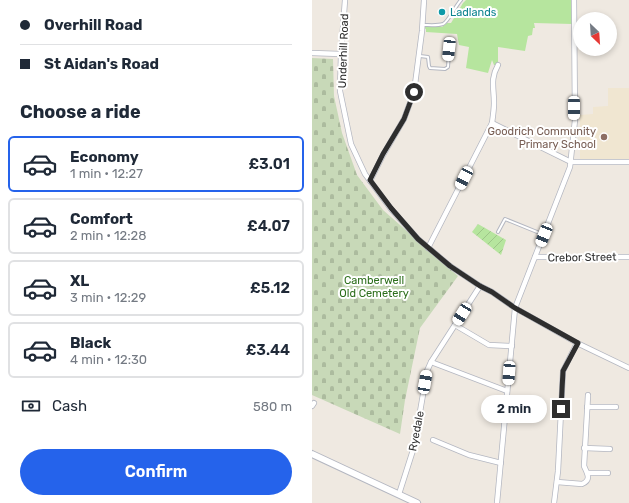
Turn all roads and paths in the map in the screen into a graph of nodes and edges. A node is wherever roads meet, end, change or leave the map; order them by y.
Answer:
1 (345, 0) edge
2 (424, 0) edge
3 (461, 0) edge
4 (574, 0) edge
5 (422, 25) junction
6 (450, 40) dead end
7 (312, 53) edge
8 (341, 54) junction
9 (418, 56) junction
10 (498, 65) dead end
11 (492, 123) junction
12 (571, 162) junction
13 (629, 162) edge
14 (370, 180) junction
15 (498, 232) dead end
16 (544, 235) junction
17 (428, 248) junction
18 (535, 257) junction
19 (629, 257) edge
20 (480, 286) junction
21 (515, 308) junction
22 (455, 324) junction
23 (578, 343) junction
24 (512, 346) junction
25 (431, 362) junction
26 (629, 368) edge
27 (508, 391) junction
28 (588, 396) dead end
29 (587, 407) junction
30 (616, 407) dead end
31 (433, 440) dead end
32 (584, 448) junction
33 (610, 449) dead end
34 (312, 454) edge
35 (501, 463) junction
36 (608, 472) dead end
37 (588, 473) junction
38 (557, 482) junction
39 (399, 494) junction
40 (417, 503) edge
41 (497, 503) edge
42 (554, 503) edge

1 - 8 street, Underhill Road
2 - 5 street
3 - 5 lane
4 - 12 street
5 - 9 street
6 - 9 lane
7 - 8 street
8 - 14 street, Underhill Road
9 - 14 street
10 - 11 street
11 - 12 street
11 - 17 street
12 - 13 street
12 - 16 street
14 - 17 street, Underhill Road
15 - 16 lane
16 - 18 street
17 - 20 street, Underhill Road
18 - 19 street, Crebor Street
18 - 21 street
20 - 21 street, Underhill Road
20 - 22 street, Ryedale
21 - 23 street, Underhill Road
21 - 24 street
22 - 24 street
22 - 25 street, Ryedale
23 - 26 street, Underhill Road
23 - 38 street
24 - 27 street
25 - 27 street
25 - 39 street, Ryedale
27 - 35 street
28 - 29 street
29 - 30 street
29 - 32 street
31 - 35 street
32 - 33 street
32 - 37 street
34 - 39 main road
35 - 41 street
36 - 37 street
37 - 38 street
38 - 42 street
39 - 40 main road

